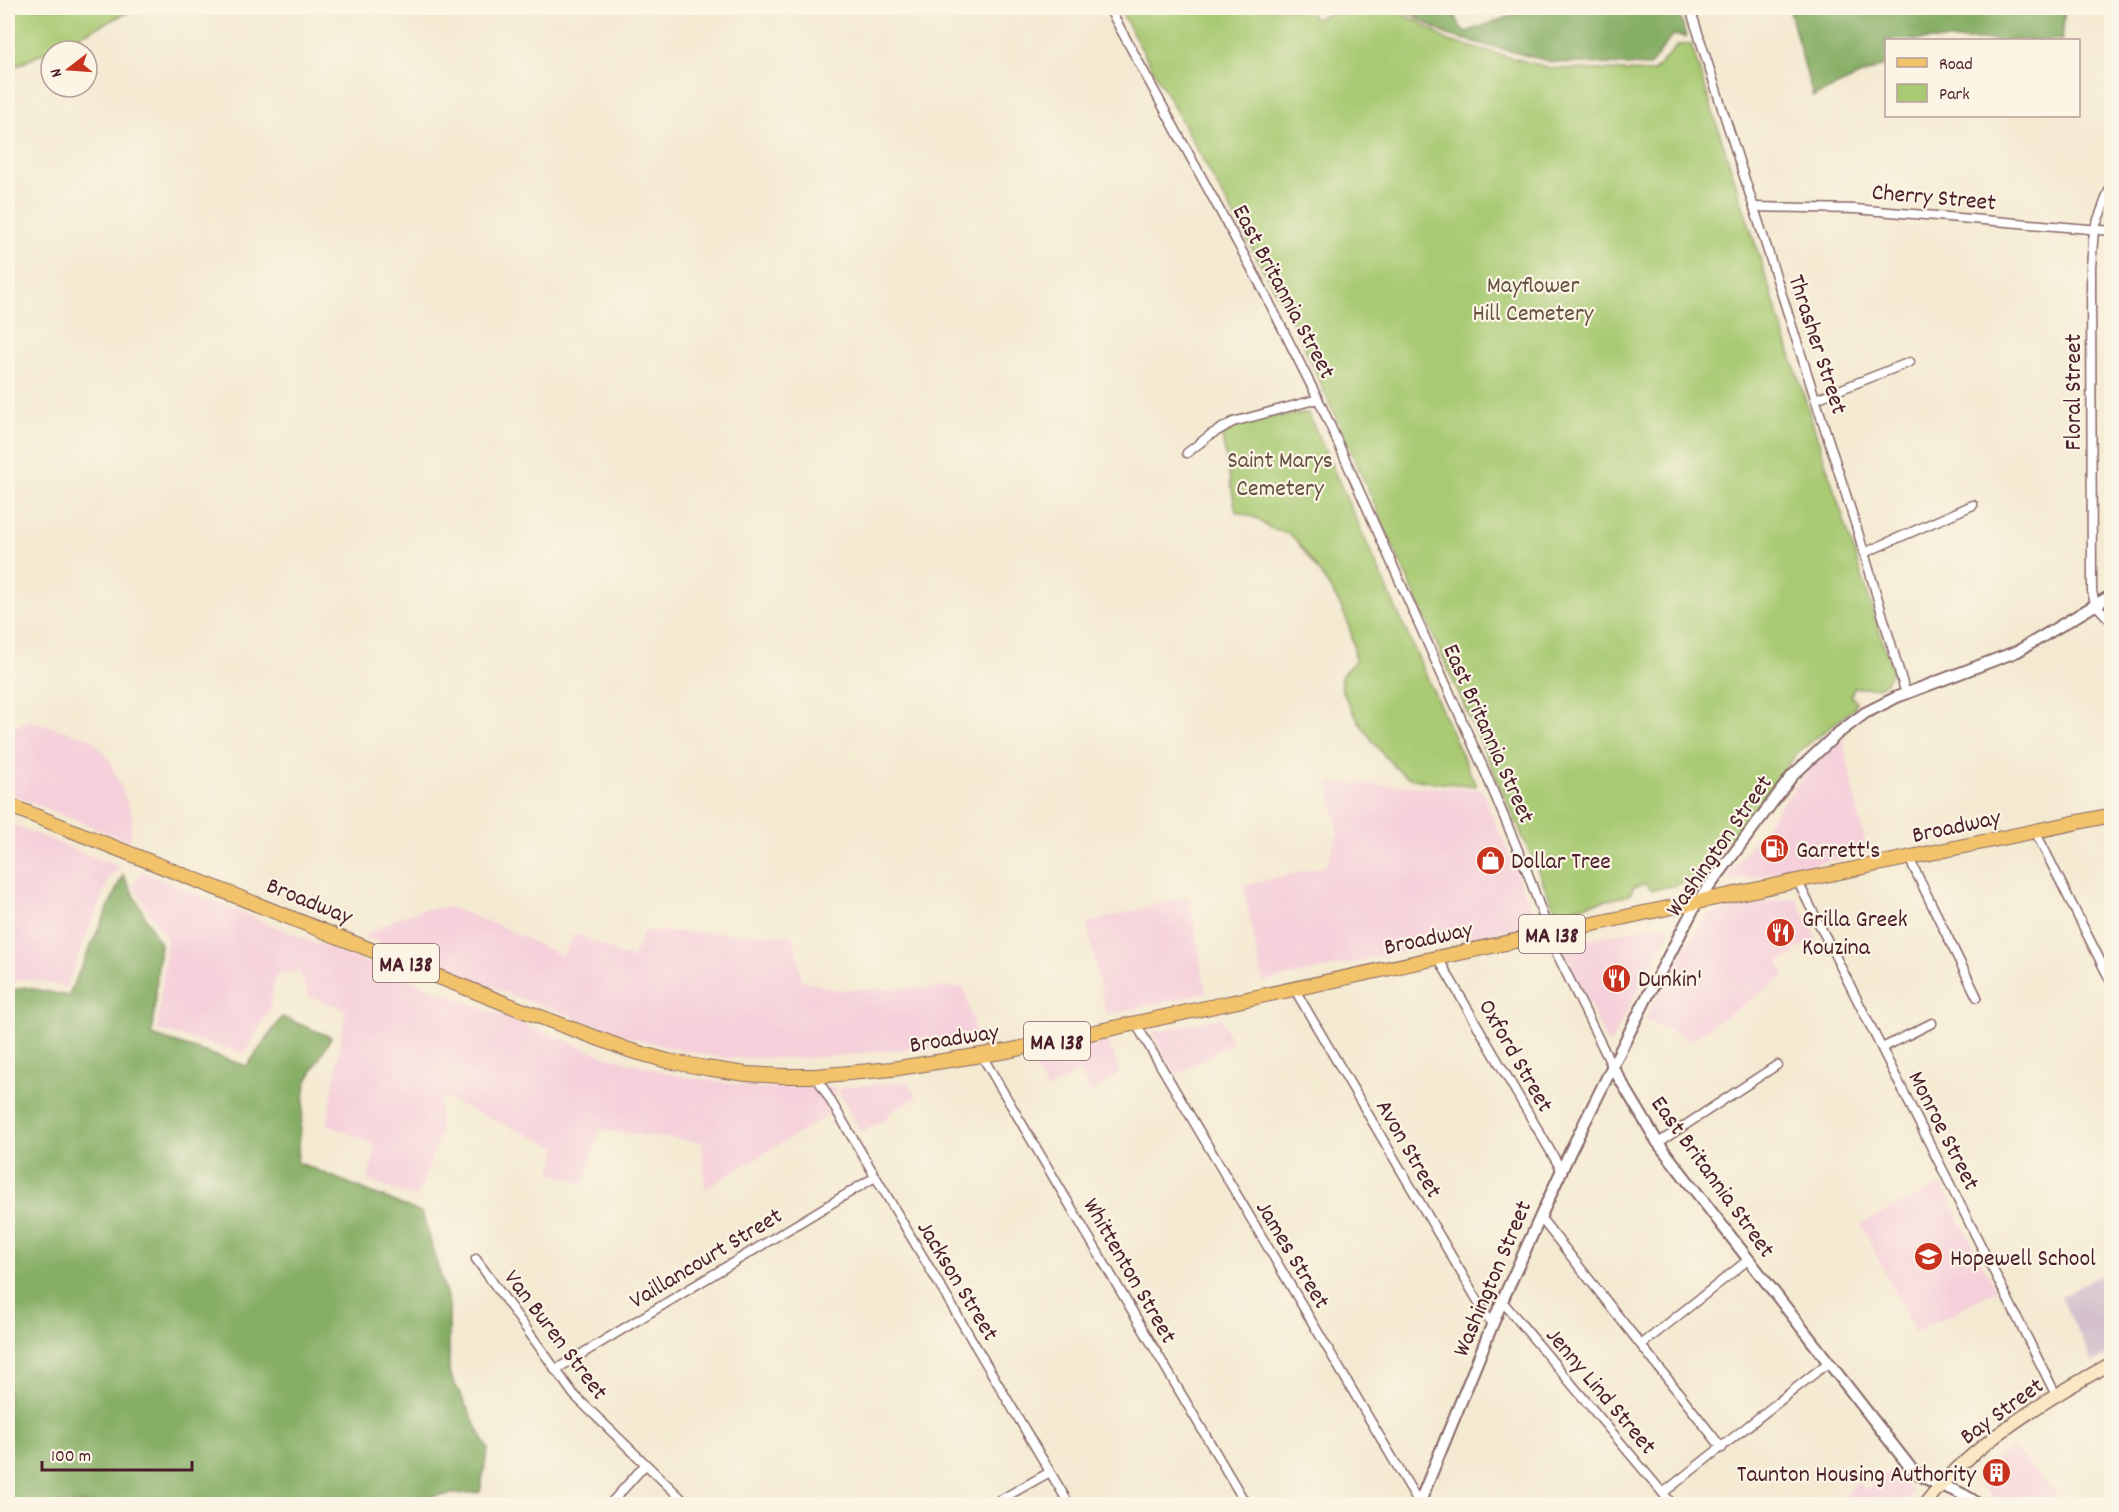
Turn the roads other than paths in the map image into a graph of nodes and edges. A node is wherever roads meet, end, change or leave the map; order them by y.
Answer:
1 (1109, 8) edge
2 (1690, 8) edge
3 (2112, 183) edge
4 (1754, 207) junction
5 (2094, 230) junction
6 (2112, 231) edge
7 (1910, 362) dead end
8 (1318, 399) junction
9 (1816, 399) junction
10 (1187, 453) dead end
11 (1973, 505) dead end
12 (1864, 554) junction
13 (2112, 595) edge
14 (2095, 604) junction
15 (2112, 622) edge
16 (1906, 694) junction
17 (8, 805) edge
18 (2112, 815) edge
19 (2035, 831) junction
20 (1910, 858) junction
21 (1798, 882) junction
22 (1696, 904) junction
23 (1550, 934) junction
24 (1437, 958) junction
25 (2112, 984) edge
26 (1295, 990) junction
27 (1977, 997) dead end
28 (1932, 1023) dead end
29 (1136, 1024) junction
30 (1882, 1048) junction
31 (982, 1056) junction
32 (1777, 1065) dead end
33 (1612, 1066) junction
34 (816, 1076) junction
35 (1658, 1143) junction
36 (1562, 1171) junction
37 (875, 1177) junction
38 (1540, 1216) junction
39 (476, 1259) dead end
40 (1749, 1260) junction
41 (1502, 1301) junction
42 (1492, 1326) junction
43 (1641, 1345) junction
44 (1829, 1362) junction
45 (2112, 1363) edge
46 (555, 1370) junction
47 (2056, 1395) junction
48 (1722, 1448) junction
49 (645, 1466) junction
50 (1050, 1473) junction
51 (1941, 1485) junction
52 (1667, 1501) edge
53 (610, 1504) edge
54 (687, 1504) edge
55 (993, 1504) edge
56 (1069, 1504) edge
57 (1246, 1504) edge
58 (1419, 1504) edge
59 (1926, 1504) edge
60 (1978, 1504) edge

1 - 8 street, East Britannia Street
2 - 4 street, Thrasher Street
3 - 5 street, Floral Street
4 - 5 street, Cherry Street
4 - 9 street, Thrasher Street
5 - 6 street, Cherry Street
5 - 14 street, Floral Street
7 - 9 street
8 - 10 street
8 - 23 street, East Britannia Street
9 - 12 street, Thrasher Street
11 - 12 street
12 - 16 street, Thrasher Street
13 - 14 street, Washington Street
14 - 15 street
14 - 16 street, Washington Street
16 - 22 street, Washington Street
17 - 34 main road, Broadway / MA 138
18 - 19 main road, Broadway / MA 138
19 - 20 main road, Broadway / MA 138
19 - 25 street
20 - 21 main road, Broadway / MA 138
20 - 27 street
21 - 22 main road, Broadway / MA 138
21 - 30 street, Monroe Street
22 - 23 main road, Broadway / MA 138
22 - 33 street, Washington Street
23 - 24 main road, Broadway / MA 138
23 - 33 street, East Britannia Street
24 - 26 main road, Broadway / MA 138
24 - 36 street, Oxford Street
26 - 29 main road, Broadway / MA 138
26 - 42 street, Avon Street
28 - 30 street
29 - 31 main road, Broadway / MA 138
29 - 58 street, James Street
30 - 47 street, Monroe Street
31 - 34 main road, Broadway / MA 138
31 - 57 street, Whittenton Street
32 - 35 street
33 - 35 street, East Britannia Street
33 - 36 street, Washington Street
34 - 37 street, Jackson Street
35 - 40 street, East Britannia Street
36 - 38 street, Washington Street
37 - 46 street, Vaillancourt Street
37 - 50 street, Jackson Street
38 - 41 street, Washington Street
38 - 43 street
39 - 46 street, Van Buren Street
40 - 43 street
40 - 44 street, East Britannia Street
41 - 42 street, Washington Street
41 - 52 street, Jenny Lind Street
42 - 58 street, Washington Street
43 - 48 street
44 - 48 street
44 - 51 street, East Britannia Street
45 - 47 main road, Bay Street
46 - 49 street, Van Buren Street
47 - 51 main road, Bay Street
48 - 52 street
49 - 53 street
49 - 54 street, Van Buren Street
50 - 55 street
50 - 56 street, Jackson Street
51 - 59 main road, Bay Street
51 - 60 street, East Britannia Street

